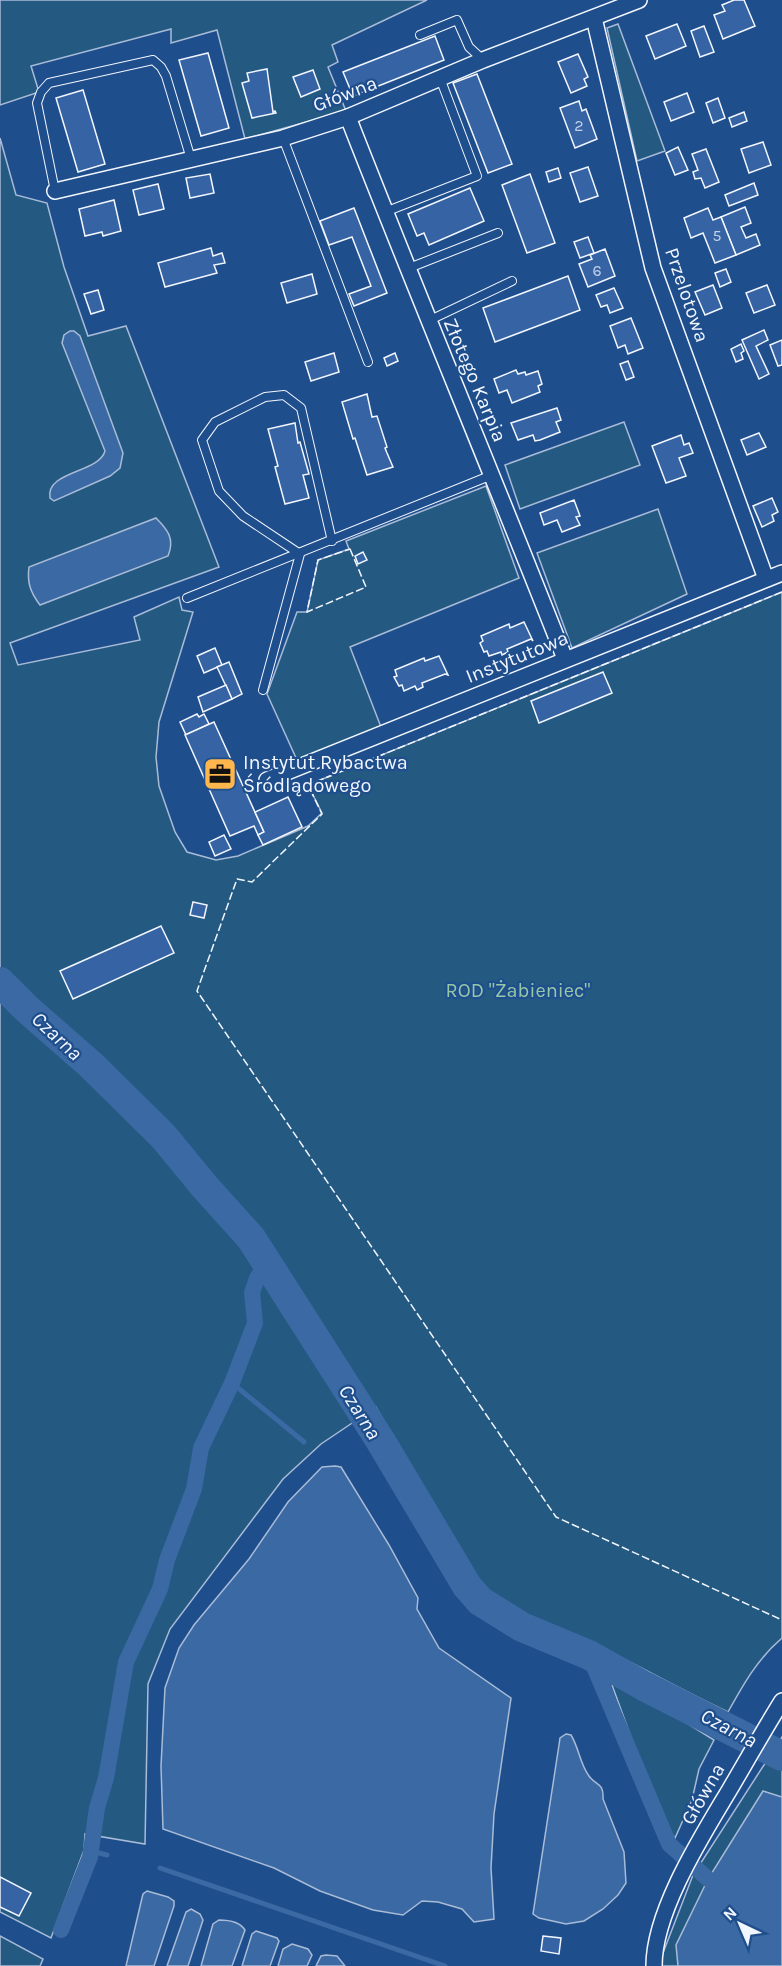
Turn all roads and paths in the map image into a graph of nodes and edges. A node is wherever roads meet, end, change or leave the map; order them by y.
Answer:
1 (639, 0) edge
2 (594, 18) junction
3 (420, 35) dead end
4 (483, 60) junction
5 (440, 78) junction
6 (348, 117) junction
7 (283, 138) junction
8 (191, 159) junction
9 (55, 191) joint
10 (385, 212) junction
11 (498, 233) dead end
12 (409, 268) junction
13 (512, 281) dead end
14 (428, 321) junction
15 (368, 362) dead end
16 (492, 475) junction
17 (332, 541) junction
18 (300, 554) junction
19 (782, 573) edge
20 (766, 579) junction
21 (187, 598) dead end
22 (566, 659) junction
23 (263, 690) dead end
24 (267, 780) dead end
25 (782, 1701) edge
26 (654, 1966) edge

1 - 2 street, Główna
2 - 4 street, Główna
2 - 20 street, Przelotowa
3 - 4 lane
4 - 5 street, Główna
5 - 6 street, Główna
5 - 10 lane
6 - 7 street, Główna
6 - 10 street, Złotego Karpia
7 - 8 street, Główna
7 - 15 lane
8 - 9 street, Główna
8 - 9 lane
10 - 12 street, Złotego Karpia
11 - 12 lane
12 - 14 street, Złotego Karpia
13 - 14 lane
14 - 16 street, Złotego Karpia
16 - 17 lane
16 - 22 street, Złotego Karpia
17 - 18 lane
17 - 18 lane
18 - 21 lane
18 - 23 lane
19 - 20 street, Instytutowa
20 - 22 street, Instytutowa
22 - 24 street, Instytutowa
25 - 26 street, Główna

